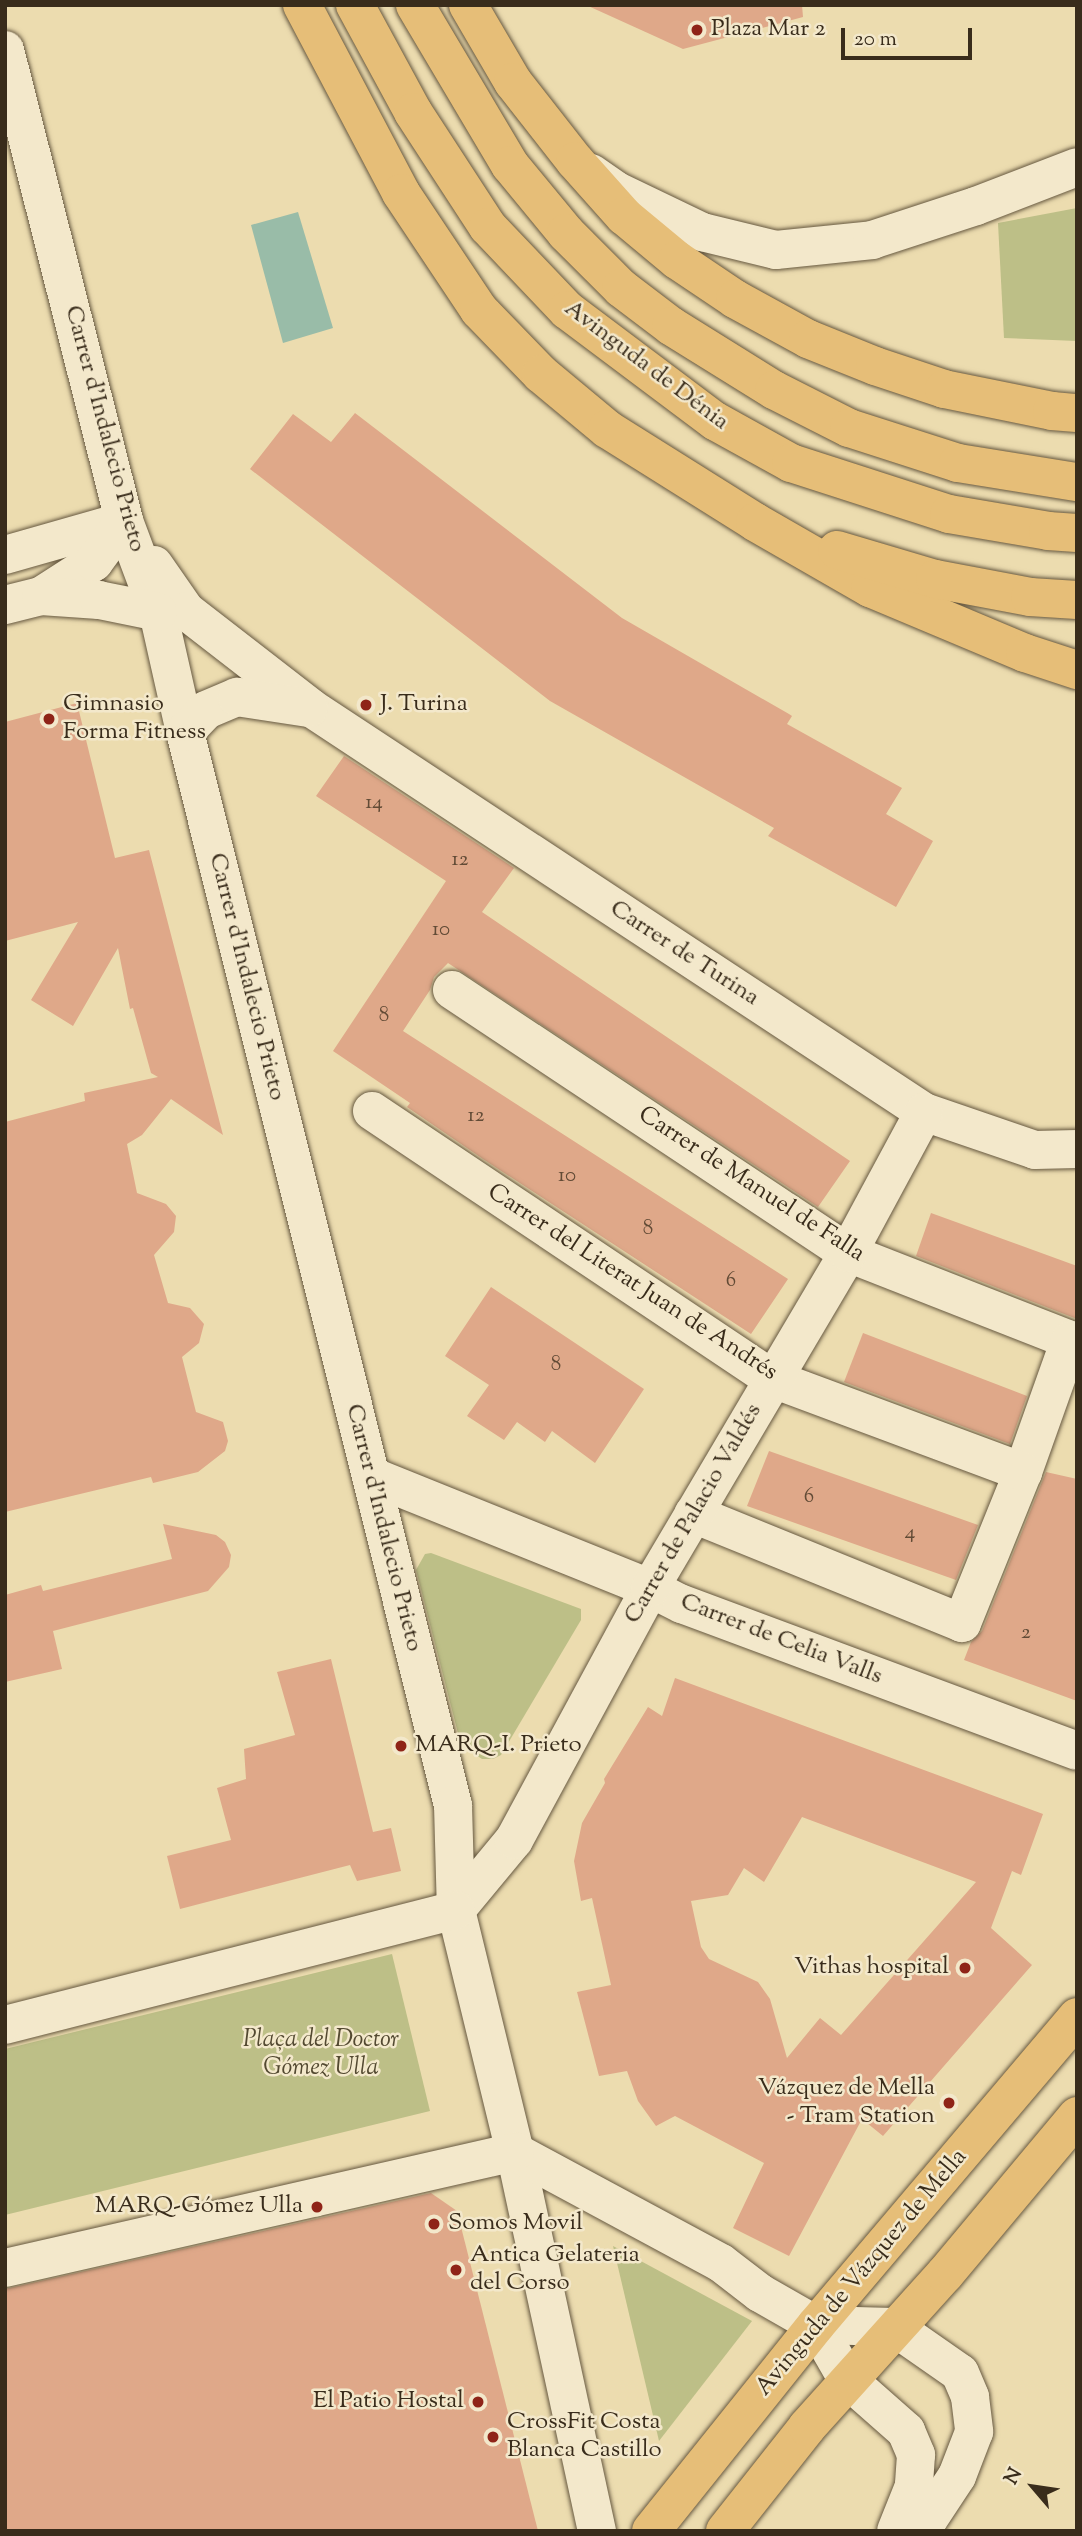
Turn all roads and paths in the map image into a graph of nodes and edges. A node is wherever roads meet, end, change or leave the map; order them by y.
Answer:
1 (302, 5) edge
2 (355, 5) edge
3 (415, 5) edge
4 (468, 5) edge
5 (5, 50) edge
6 (575, 161) junction
7 (1077, 167) edge
8 (1077, 412) edge
9 (1077, 482) edge
10 (124, 522) junction
11 (755, 522) junction
12 (1077, 533) edge
13 (5, 555) edge
14 (1077, 600) edge
15 (23, 601) edge
16 (158, 612) junction
17 (1077, 670) edge
18 (311, 708) junction
19 (185, 732) junction
20 (452, 990) dead end
21 (372, 1111) dead end
22 (924, 1112) junction
23 (1077, 1149) edge
24 (848, 1253) junction
25 (773, 1379) junction
26 (1023, 1472) junction
27 (371, 1476) junction
28 (693, 1514) junction
29 (650, 1588) junction
30 (1077, 1751) edge
31 (456, 1910) junction
32 (1077, 2017) edge
33 (5, 2025) edge
34 (1077, 2116) edge
35 (515, 2152) junction
36 (5, 2268) edge
37 (816, 2325) junction
38 (894, 2327) junction
39 (847, 2379) junction
40 (597, 2531) edge
41 (651, 2531) edge
42 (725, 2531) edge
43 (896, 2531) edge
44 (913, 2531) edge

1 - 11 main road
2 - 12 main road, Avinguda de Dénia
3 - 9 main road, Avinguda de Dénia
4 - 6 main road
5 - 10 street, Carrer d'Indalecio Prieto
6 - 7 street
6 - 8 main road
10 - 13 street
10 - 15 street
10 - 16 street, Carrer d'Indalecio Prieto
10 - 18 street, Carrer de Turina
11 - 14 main road
11 - 17 main road
15 - 16 street
16 - 19 street, Carrer d'Indalecio Prieto
18 - 19 street, Carrer de Turina
18 - 22 street, Carrer de Turina
19 - 27 street, Carrer d'Indalecio Prieto
20 - 24 street, Carrer de Manuel de Falla
21 - 25 street, Carrer del Literat Juan de Andrés
22 - 23 street, Carrer de Turina
22 - 24 street, Carrer de Palacio Valdés
24 - 25 street, Carrer de Palacio Valdés
24 - 26 street, Carrer de Manuel de Falla
25 - 26 street, Carrer del Literat Juan de Andrés
25 - 28 street, Carrer de Palacio Valdés
26 - 28 street
27 - 29 street, Carrer de Celia Valls
27 - 31 street, Carrer d'Indalecio Prieto
28 - 29 street, Carrer de Palacio Valdés
29 - 30 street, Carrer de Celia Valls
29 - 31 street, Carrer de Palacio Valdés
31 - 33 street
31 - 35 street
32 - 37 main road, Avinguda de Vázquez de Mella
34 - 38 main road
35 - 36 street
35 - 37 street
35 - 40 street
37 - 38 street
37 - 39 street
37 - 41 main road, Avinguda de Vázquez de Mella
38 - 39 main road
38 - 44 street
39 - 42 main road
39 - 43 street

